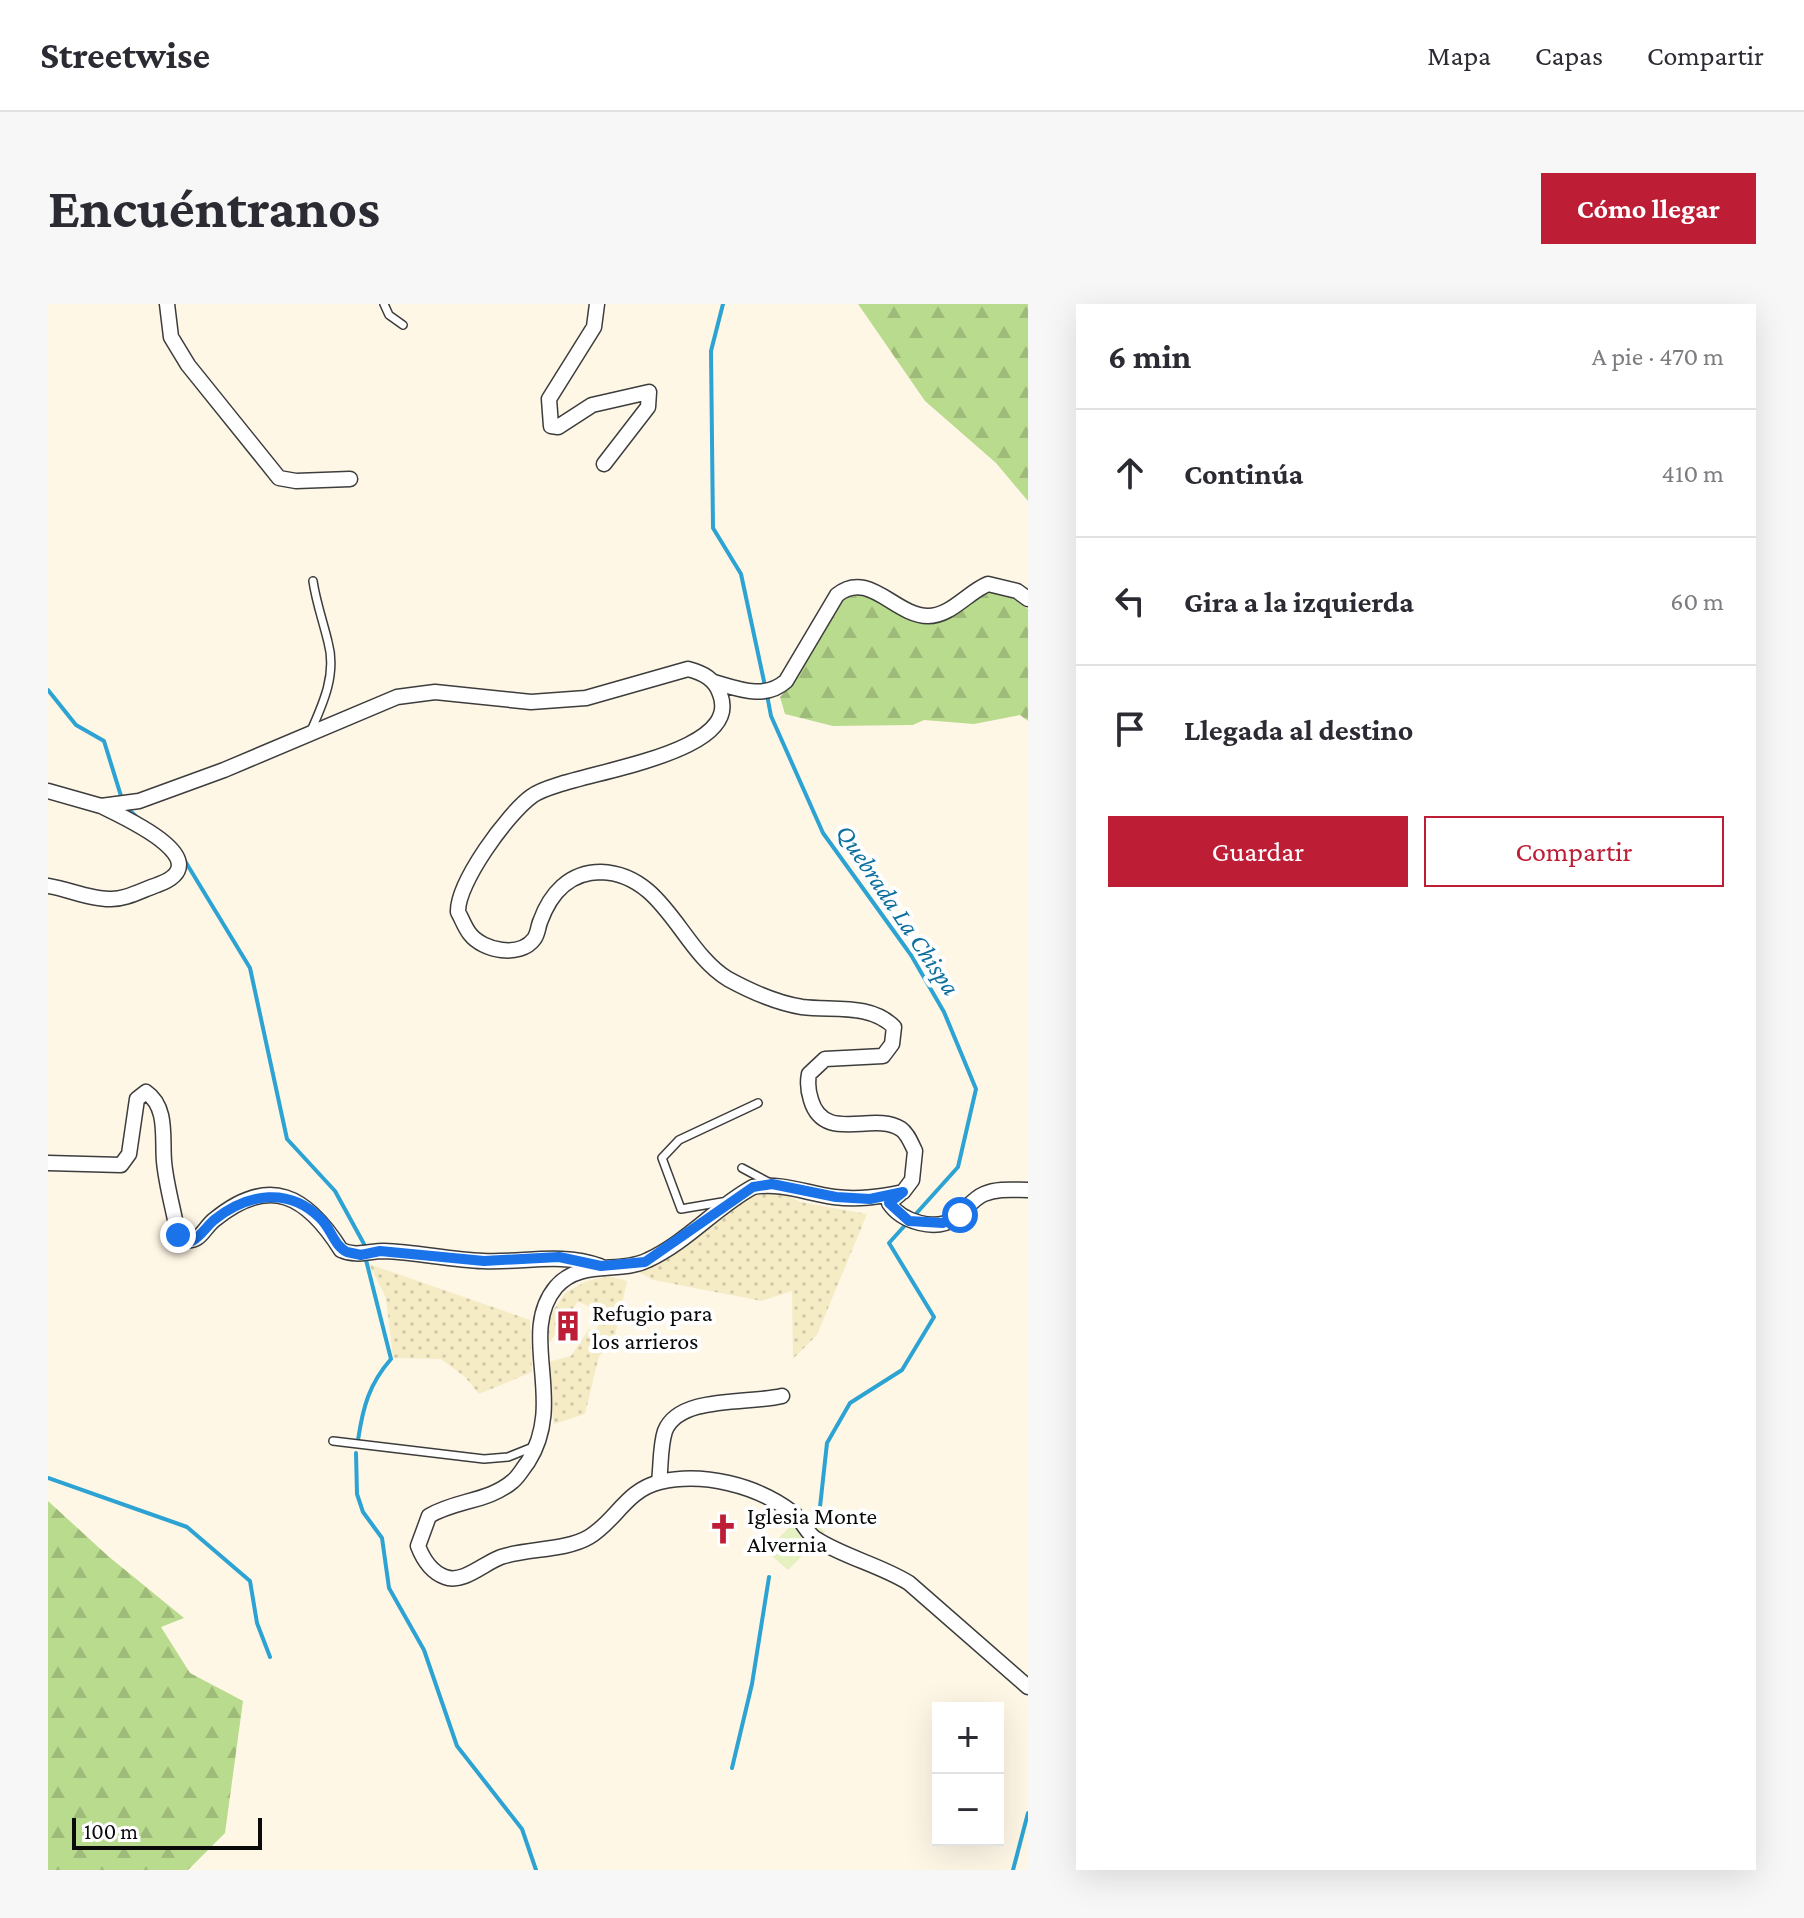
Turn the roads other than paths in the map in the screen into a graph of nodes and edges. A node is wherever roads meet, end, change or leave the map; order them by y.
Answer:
1 (167, 304) edge
2 (384, 304) edge
3 (597, 304) edge
4 (403, 325) dead end
5 (604, 464) dead end
6 (350, 479) dead end
7 (313, 581) dead end
8 (1028, 599) edge
9 (714, 682) junction
10 (309, 735) junction
11 (48, 791) edge
12 (101, 806) junction
13 (48, 886) edge
14 (758, 1103) dead end
15 (48, 1163) edge
16 (742, 1168) dead end
17 (772, 1184) junction
18 (1028, 1190) edge
19 (903, 1192) junction
20 (736, 1198) junction
21 (601, 1266) junction
22 (782, 1396) dead end
23 (333, 1441) dead end
24 (539, 1444) junction
25 (659, 1482) junction
26 (1028, 1687) edge

1 - 6 street
2 - 4 lane
3 - 5 street
7 - 10 lane
8 - 9 street
9 - 10 street
9 - 19 street
10 - 12 street
11 - 12 street
12 - 13 street
14 - 20 lane
15 - 21 street
16 - 17 lane
17 - 19 street
17 - 20 street
18 - 19 street
20 - 21 street
21 - 24 street
22 - 25 street
23 - 24 lane
24 - 25 street
25 - 26 street

